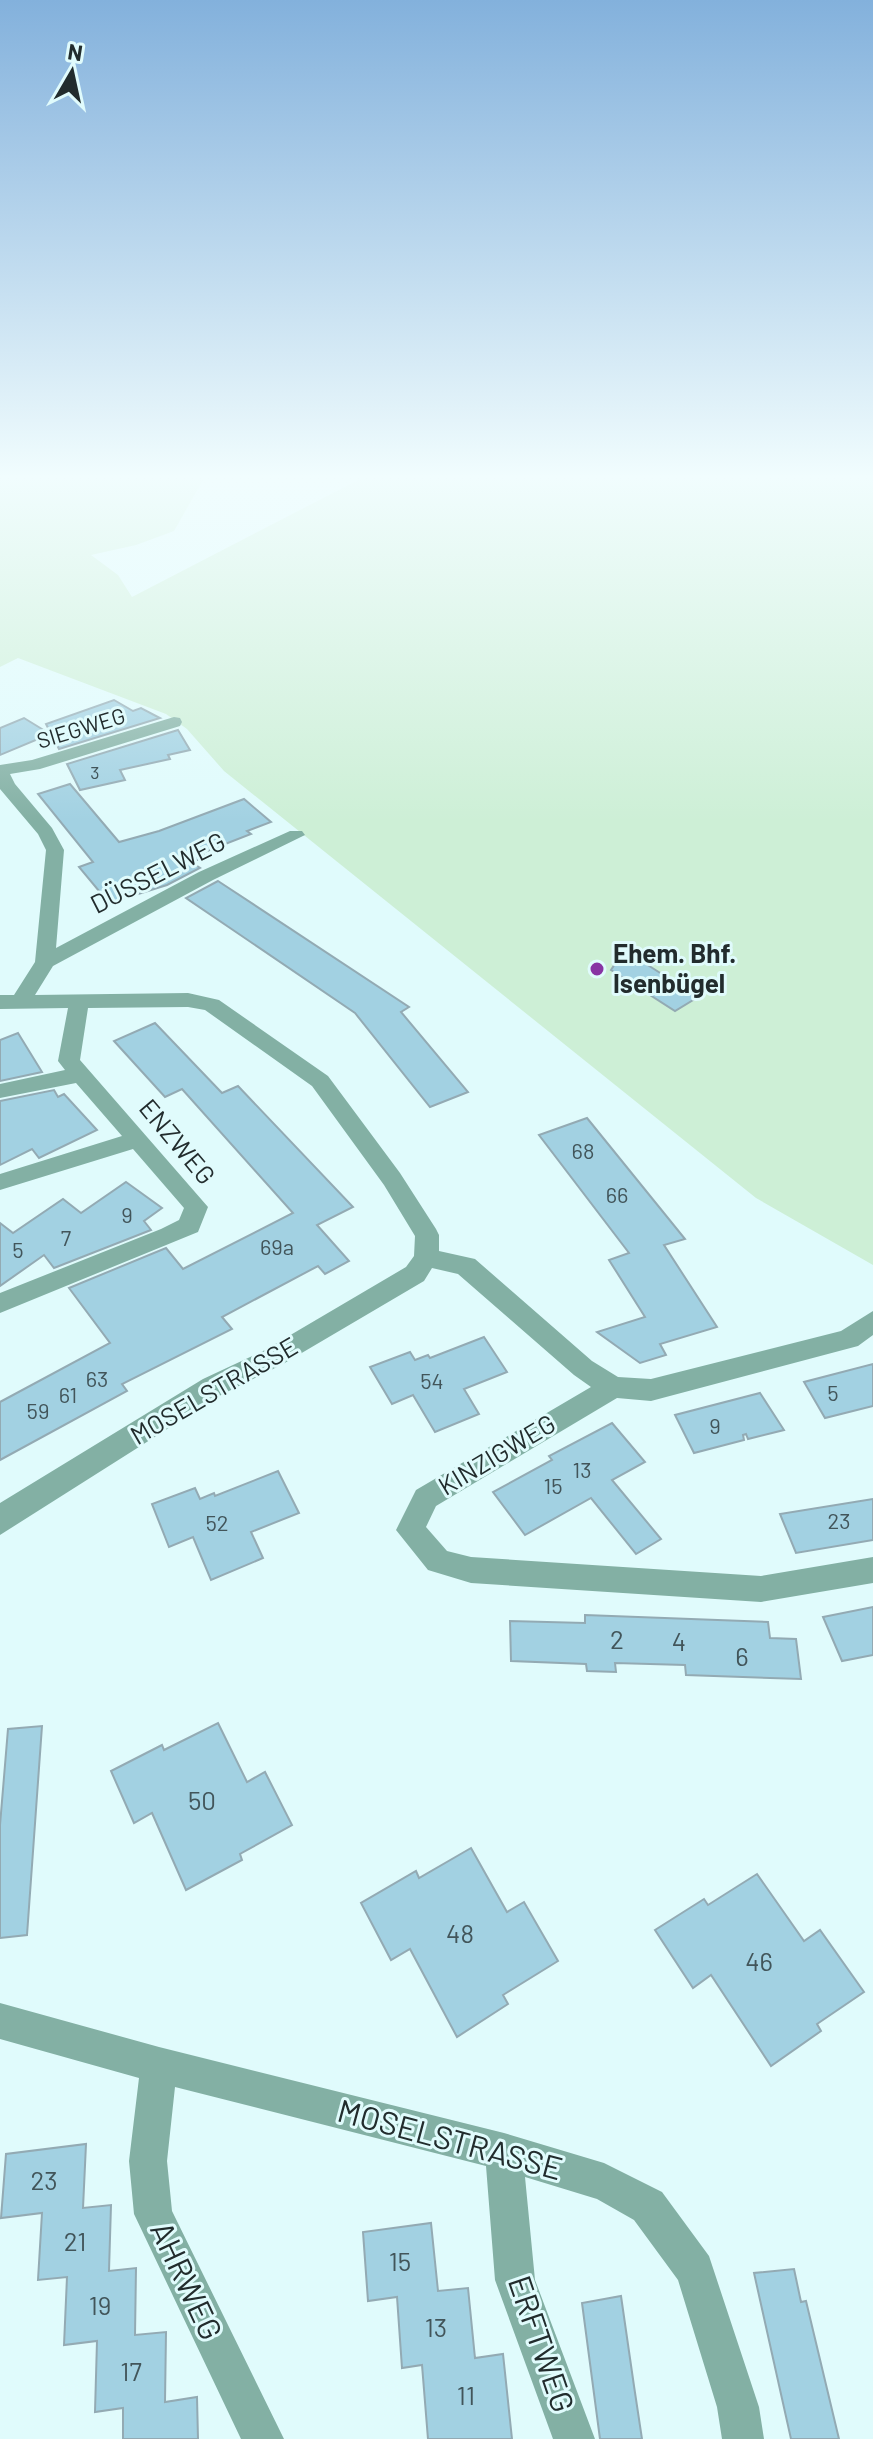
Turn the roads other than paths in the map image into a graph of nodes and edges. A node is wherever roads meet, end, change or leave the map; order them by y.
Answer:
1 (174, 722) dead end
2 (0, 770) edge
3 (296, 835) dead end
4 (45, 962) junction
5 (10, 1002) edge
6 (79, 1002) junction
7 (83, 1074) junction
8 (0, 1091) edge
9 (139, 1139) junction
10 (0, 1182) edge
11 (426, 1257) junction
12 (0, 1303) edge
13 (873, 1321) edge
14 (613, 1387) junction
15 (0, 1523) edge
16 (873, 1570) edge
17 (0, 2021) edge
18 (159, 2065) junction
19 (504, 2152) junction
20 (263, 2439) edge
21 (574, 2439) edge
22 (743, 2439) edge

1 - 2 street, SIEGWEG
2 - 4 street
3 - 4 street, DÜSSELWEG
4 - 5 street
5 - 6 street
6 - 7 street, ENZWEG
6 - 11 street
7 - 8 street
7 - 9 street, ENZWEG
9 - 10 street
9 - 12 street, ENZWEG
11 - 14 street
11 - 15 street, MOSELSTRASSE
13 - 14 street
14 - 16 street, KINZIGWEG
17 - 18 street, MOSELSTRASSE
18 - 19 street, MOSELSTRASSE
18 - 20 street, AHRWEG
19 - 21 street, ERFTWEG
19 - 22 street, MOSELSTRASSE

